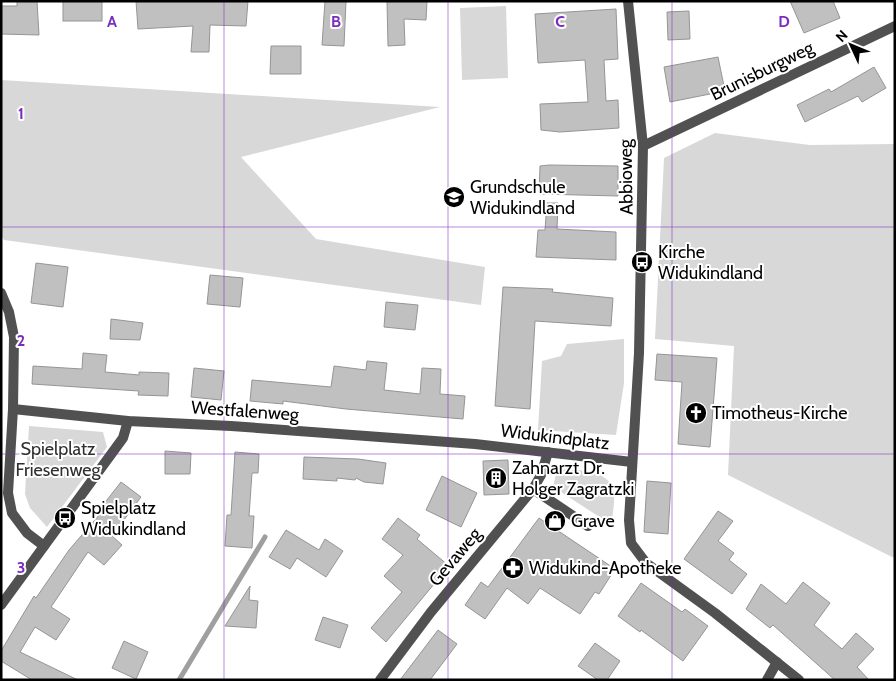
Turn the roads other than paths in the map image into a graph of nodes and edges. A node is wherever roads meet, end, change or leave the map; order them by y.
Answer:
1 (628, 1) edge
2 (895, 26) edge
3 (643, 146) junction
4 (1, 293) edge
5 (638, 353) joint
6 (13, 409) junction
7 (128, 421) junction
8 (475, 444) joint
9 (548, 452) junction
10 (632, 462) junction
11 (533, 489) junction
12 (588, 526) dead end
13 (44, 546) junction
14 (1, 605) edge
15 (777, 662) junction
16 (380, 680) edge
17 (767, 680) edge
18 (799, 680) edge

1 - 3 street, Abbioweg
2 - 3 street, Brunisburgweg
3 - 5 street, Abbioweg
4 - 6 street
5 - 10 street, Widukindplatz
6 - 7 street, Westfalenweg
6 - 13 street
7 - 8 street, Westfalenweg
7 - 13 street
8 - 9 street, Widukindplatz
9 - 10 street, Widukindplatz
9 - 11 street, Gevaweg
10 - 15 street, Widukindplatz
11 - 12 street
11 - 16 street, Gevaweg
13 - 14 street
15 - 17 street
15 - 18 street, Widukindplatz

